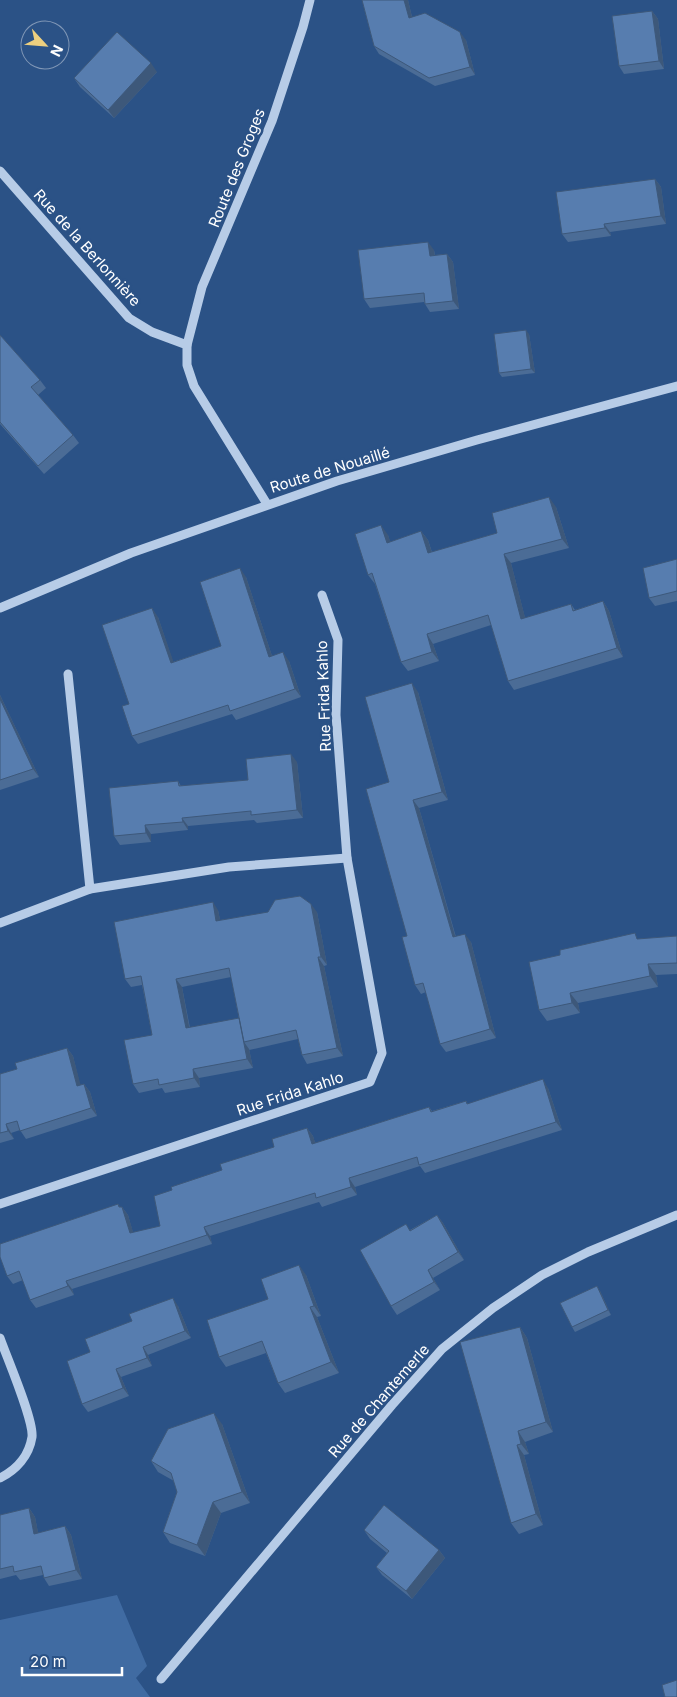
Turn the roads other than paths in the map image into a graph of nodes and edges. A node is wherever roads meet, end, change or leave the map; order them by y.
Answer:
1 (310, 0) edge
2 (0, 171) edge
3 (187, 345) junction
4 (677, 386) edge
5 (267, 504) junction
6 (322, 594) dead end
7 (0, 608) edge
8 (68, 674) dead end
9 (347, 858) junction
10 (90, 888) junction
11 (0, 922) edge
12 (0, 1204) edge
13 (677, 1214) edge
14 (0, 1338) edge
15 (0, 1478) edge
16 (161, 1679) dead end

1 - 3 street, Route des Groges
2 - 3 street, Rue de la Berlonnière
3 - 5 street
4 - 5 street, Route de Nouaillé
5 - 7 street, Route de Nouaillé
6 - 9 street, Rue Frida Kahlo
8 - 10 street
9 - 10 street
9 - 12 street, Rue Frida Kahlo
10 - 11 street
13 - 16 street, Rue de Chantemerle
14 - 15 street

